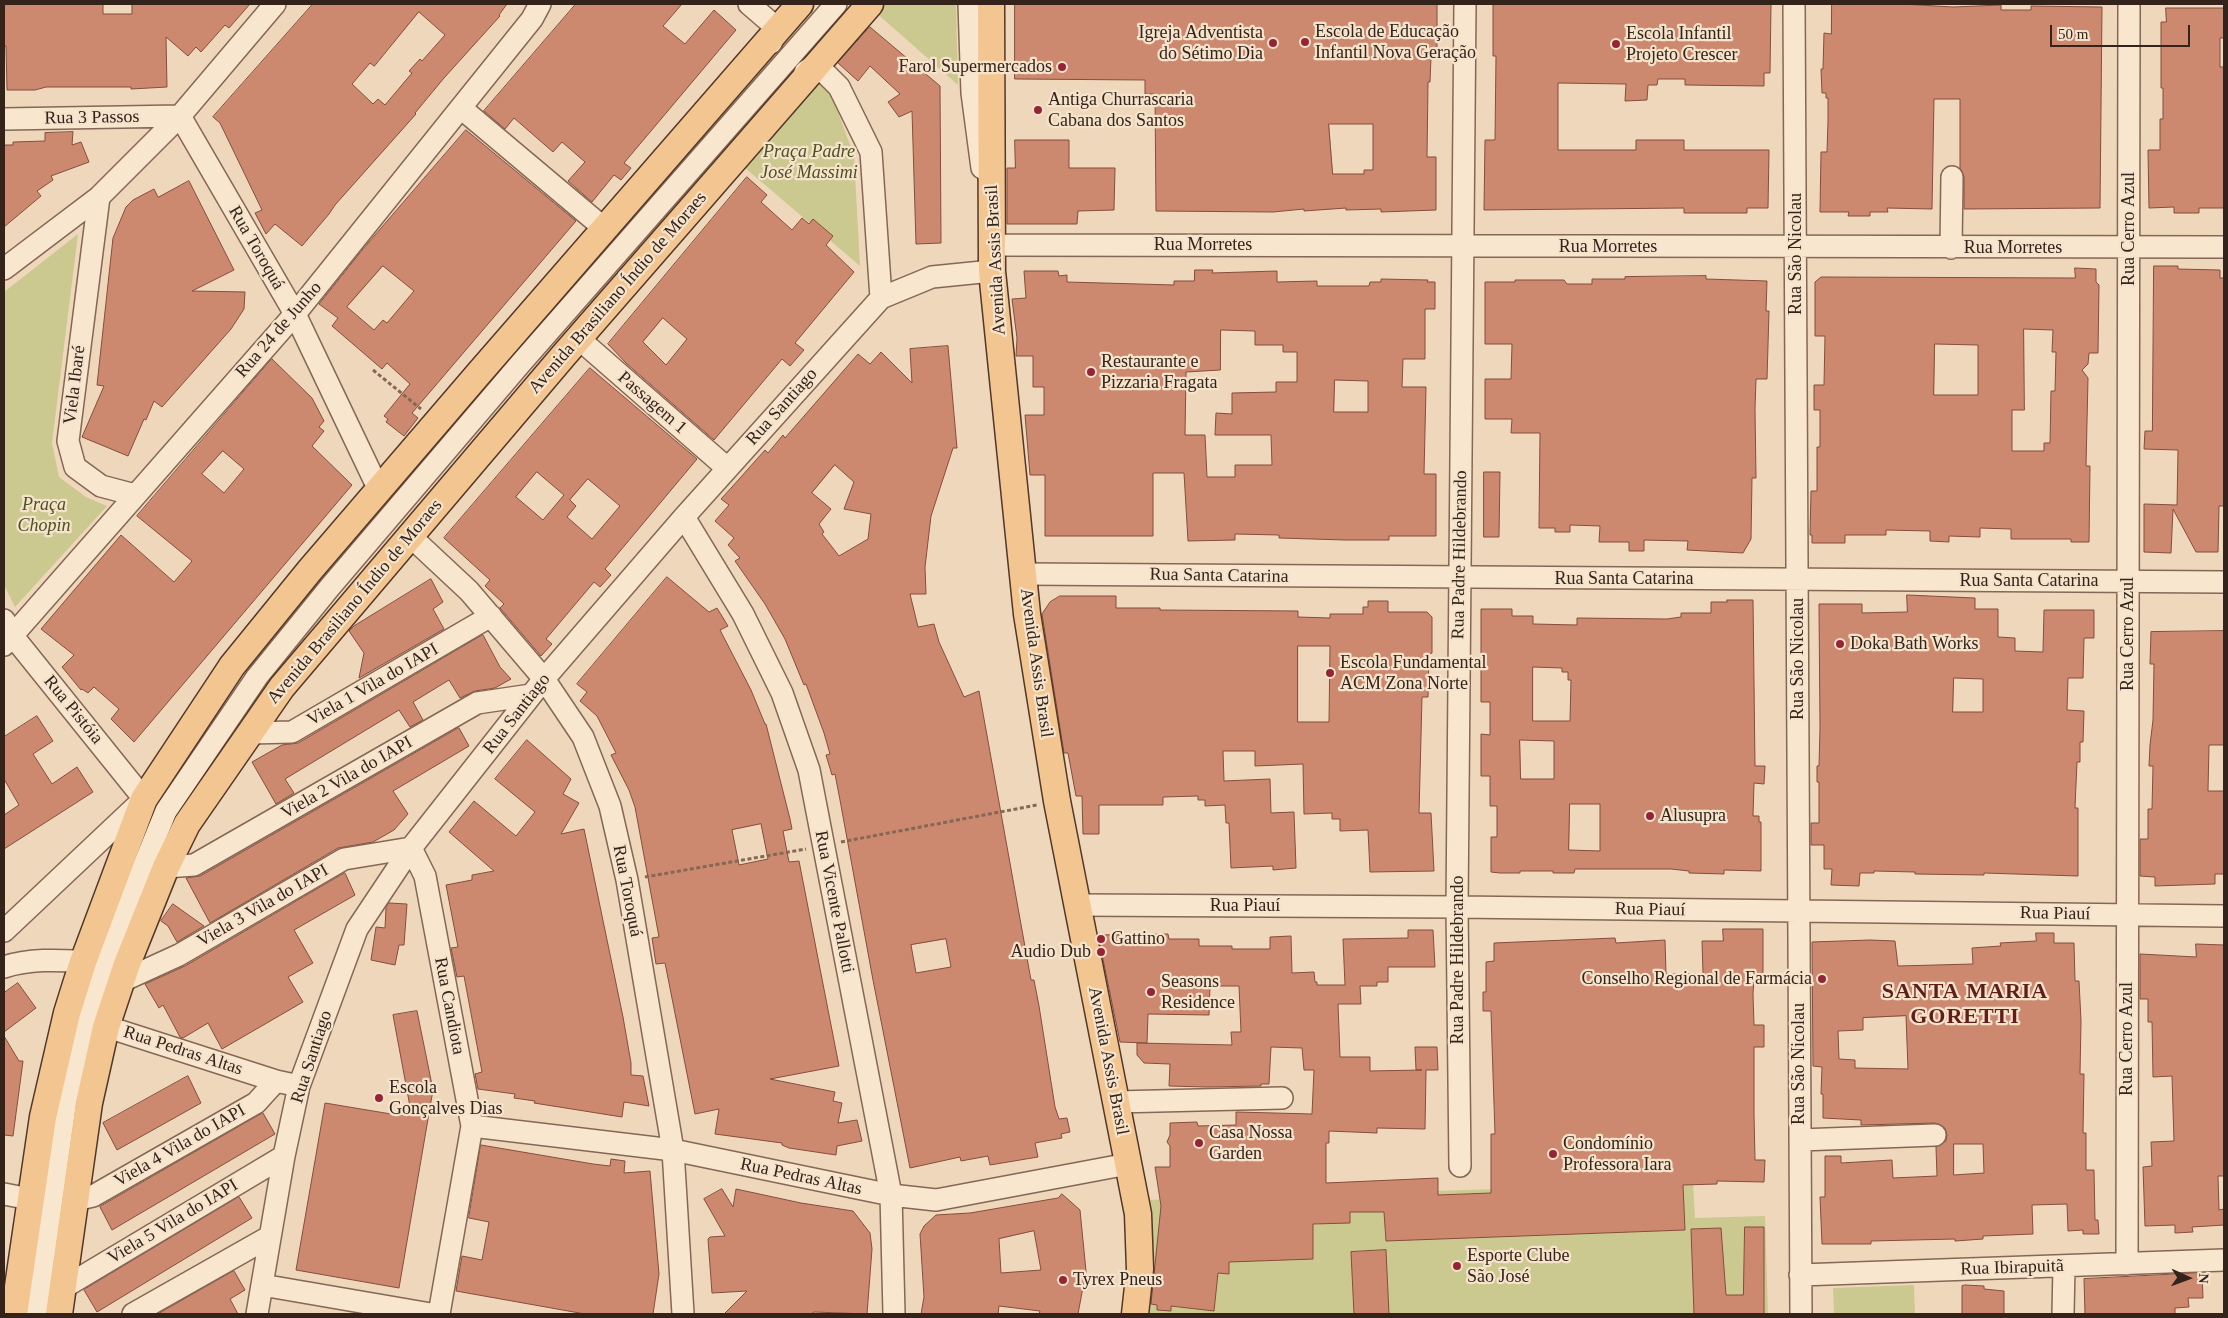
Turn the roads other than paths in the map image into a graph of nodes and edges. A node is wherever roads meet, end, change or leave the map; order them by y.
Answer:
1 (274, 4) edge
2 (540, 4) edge
3 (749, 4) edge
4 (800, 4) edge
5 (836, 4) edge
6 (870, 4) edge
7 (969, 4) edge
8 (991, 4) edge
9 (1465, 4) edge
10 (1794, 4) edge
11 (2130, 4) edge
12 (778, 29) junction
13 (816, 64) junction
14 (461, 108) junction
15 (180, 116) junction
16 (4, 119) edge
17 (725, 131) junction
18 (1952, 177) dead end
19 (99, 197) junction
20 (70, 219) junction
21 (605, 229) junction
22 (94, 236) junction
23 (992, 245) junction
24 (1464, 246) junction
25 (1796, 247) junction
26 (2224, 247) edge
27 (1951, 248) junction
28 (2129, 248) junction
29 (4, 269) edge
30 (992, 271) junction
31 (881, 298) junction
32 (295, 314) junction
33 (578, 338) junction
34 (727, 468) junction
35 (379, 490) junction
36 (135, 495) junction
37 (684, 516) junction
38 (409, 535) junction
39 (1023, 574) junction
40 (1459, 578) junction
41 (1797, 580) junction
42 (2128, 582) junction
43 (2224, 582) edge
44 (330, 587) junction
45 (490, 616) junction
46 (7, 633) edge
47 (232, 666) junction
48 (538, 687) junction
49 (282, 688) junction
50 (250, 733) junction
51 (144, 799) junction
52 (411, 848) junction
53 (166, 867) junction
54 (1076, 905) junction
55 (1457, 907) junction
56 (1799, 912) junction
57 (2128, 915) junction
58 (2224, 916) edge
59 (4, 930) edge
60 (4, 967) edge
61 (109, 967) junction
62 (86, 1020) junction
63 (276, 1081) junction
64 (299, 1086) junction
65 (1282, 1098) dead end
66 (1116, 1102) junction
67 (472, 1126) junction
68 (1935, 1135) dead end
69 (1800, 1140) junction
70 (673, 1150) junction
71 (284, 1156) junction
72 (1128, 1164) junction
73 (1460, 1166) dead end
74 (4, 1194) edge
75 (891, 1195) junction
76 (30, 1199) junction
77 (75, 1200) junction
78 (270, 1237) junction
79 (2224, 1260) edge
80 (2127, 1264) junction
81 (2064, 1266) junction
82 (1800, 1275) junction
83 (262, 1285) junction
84 (63, 1288) junction
85 (14, 1314) edge
86 (36, 1314) edge
87 (59, 1314) edge
88 (133, 1314) edge
89 (257, 1314) edge
90 (431, 1314) edge
91 (439, 1314) edge
92 (683, 1314) edge
93 (894, 1314) edge
94 (1135, 1314) edge
95 (1800, 1314) edge
96 (2063, 1314) edge

1 - 15 street
2 - 14 street, Rua 24 de Junho
3 - 12 street
4 - 12 main road, Avenida Brasiliano Índio de Moraes
5 - 17 street
6 - 13 main road, Avenida Brasiliano Índio de Moraes
7 - 23 street
8 - 23 main road, Avenida Assis Brasil
9 - 24 street, Rua Padre Hildebrando
10 - 25 street, Rua São Nicolau
11 - 28 street, Rua Cerro Azul
12 - 17 street
12 - 21 main road, Avenida Brasiliano Índio de Moraes
13 - 17 street
13 - 31 street
13 - 33 main road, Avenida Brasiliano Índio de Moraes
14 - 21 street
14 - 32 street, Rua 24 de Junho
15 - 16 street, Rua 3 Passos
15 - 19 street
15 - 32 street, Rua Toroquá
17 - 44 street
18 - 27 street
19 - 20 street
19 - 22 street, Viela Ibaré
20 - 22 street
20 - 29 street
21 - 35 main road, Avenida Brasiliano Índio de Moraes
22 - 36 street, Viela Ibaré
23 - 24 street, Rua Morretes
23 - 30 main road, Avenida Assis Brasil
24 - 25 street, Rua Morretes
24 - 40 street, Rua Padre Hildebrando
25 - 27 street, Rua Morretes
25 - 41 street, Rua São Nicolau
26 - 28 street, Rua Morretes
27 - 28 street, Rua Morretes
28 - 42 street, Rua Cerro Azul
30 - 31 street, Rua Santiago
30 - 39 main road, Avenida Assis Brasil
31 - 34 street, Rua Santiago
32 - 35 street, Rua Toroquá
32 - 36 street, Rua 24 de Junho
33 - 34 street, Passagem 1
33 - 38 main road, Avenida Brasiliano Índio de Moraes
34 - 37 street, Rua Santiago
35 - 47 main road, Avenida Brasiliano Índio de Moraes
36 - 46 street, Rua 24 de Junho
37 - 48 street, Rua Santiago
37 - 75 street, Rua Vicente Pallotti
38 - 45 street, Rua Toroquá
38 - 49 main road, Avenida Brasiliano Índio de Moraes
39 - 40 street, Rua Santa Catarina
39 - 54 main road, Avenida Assis Brasil
40 - 41 street, Rua Santa Catarina
40 - 55 street, Rua Padre Hildebrando
41 - 42 street, Rua Santa Catarina
41 - 56 street, Rua São Nicolau
42 - 43 street, Rua Santa Catarina
42 - 57 street, Rua Cerro Azul
44 - 47 street
44 - 49 street
44 - 61 street
45 - 48 street, Rua Toroquá
45 - 50 street, Viela 1 Vila do IAPI
46 - 51 street, Rua Pistóia
47 - 51 main road, Avenida Brasiliano Índio de Moraes
48 - 52 street, Rua Santiago
48 - 53 street, Viela 2 Vila do IAPI
48 - 70 street, Rua Toroquá
49 - 50 main road, Avenida Brasiliano Índio de Moraes
50 - 53 main road, Avenida Brasiliano Índio de Moraes
51 - 59 street
51 - 61 main road, Avenida Brasiliano Índio de Moraes
52 - 61 street, Viela 3 Vila do IAPI
52 - 64 street, Rua Santiago
52 - 67 street, Rua Candiota
53 - 61 main road, Avenida Brasiliano Índio de Moraes
54 - 55 street, Rua Piauí
54 - 66 main road, Avenida Assis Brasil
55 - 56 street, Rua Piauí
55 - 73 street, Rua Padre Hildebrando
56 - 57 street, Rua Piauí
56 - 69 street, Rua São Nicolau
57 - 58 street, Rua Piauí
57 - 80 street, Rua Cerro Azul
60 - 61 street
61 - 62 main road, Avenida Brasiliano Índio de Moraes
61 - 62 main road, Avenida Brasiliano Índio de Moraes
62 - 63 street, Rua Pedras Altas
62 - 76 main road, Avenida Brasiliano Índio de Moraes
62 - 77 main road, Avenida Brasiliano Índio de Moraes
62 - 86 street
63 - 64 street, Rua Pedras Altas
63 - 77 street, Viela 4 Vila do IAPI
64 - 71 street, Rua Santiago
65 - 66 street
66 - 72 main road, Avenida Assis Brasil
67 - 70 street, Rua Pedras Altas
67 - 91 street, Rua Candiota
68 - 69 street
69 - 82 street, Rua São Nicolau
70 - 75 street, Rua Pedras Altas
70 - 92 street, Rua Toroquá
71 - 78 street, Rua Santiago
71 - 84 street, Viela 5 Vila do IAPI
72 - 75 street, Rua Pedras Altas
72 - 94 main road, Avenida Assis Brasil
74 - 76 street
75 - 93 street, Rua Vicente Pallotti
76 - 85 main road, Avenida Brasiliano Índio de Moraes
77 - 84 main road, Avenida Brasiliano Índio de Moraes
78 - 83 street, Rua Santiago
78 - 88 street
79 - 80 street, Rua Ibirapuitã
80 - 81 street, Rua Ibirapuitã
81 - 82 street, Rua Ibirapuitã
81 - 96 street
82 - 95 street, Rua São Nicolau
83 - 89 street, Rua Santiago
83 - 90 street
84 - 87 main road, Avenida Brasiliano Índio de Moraes

